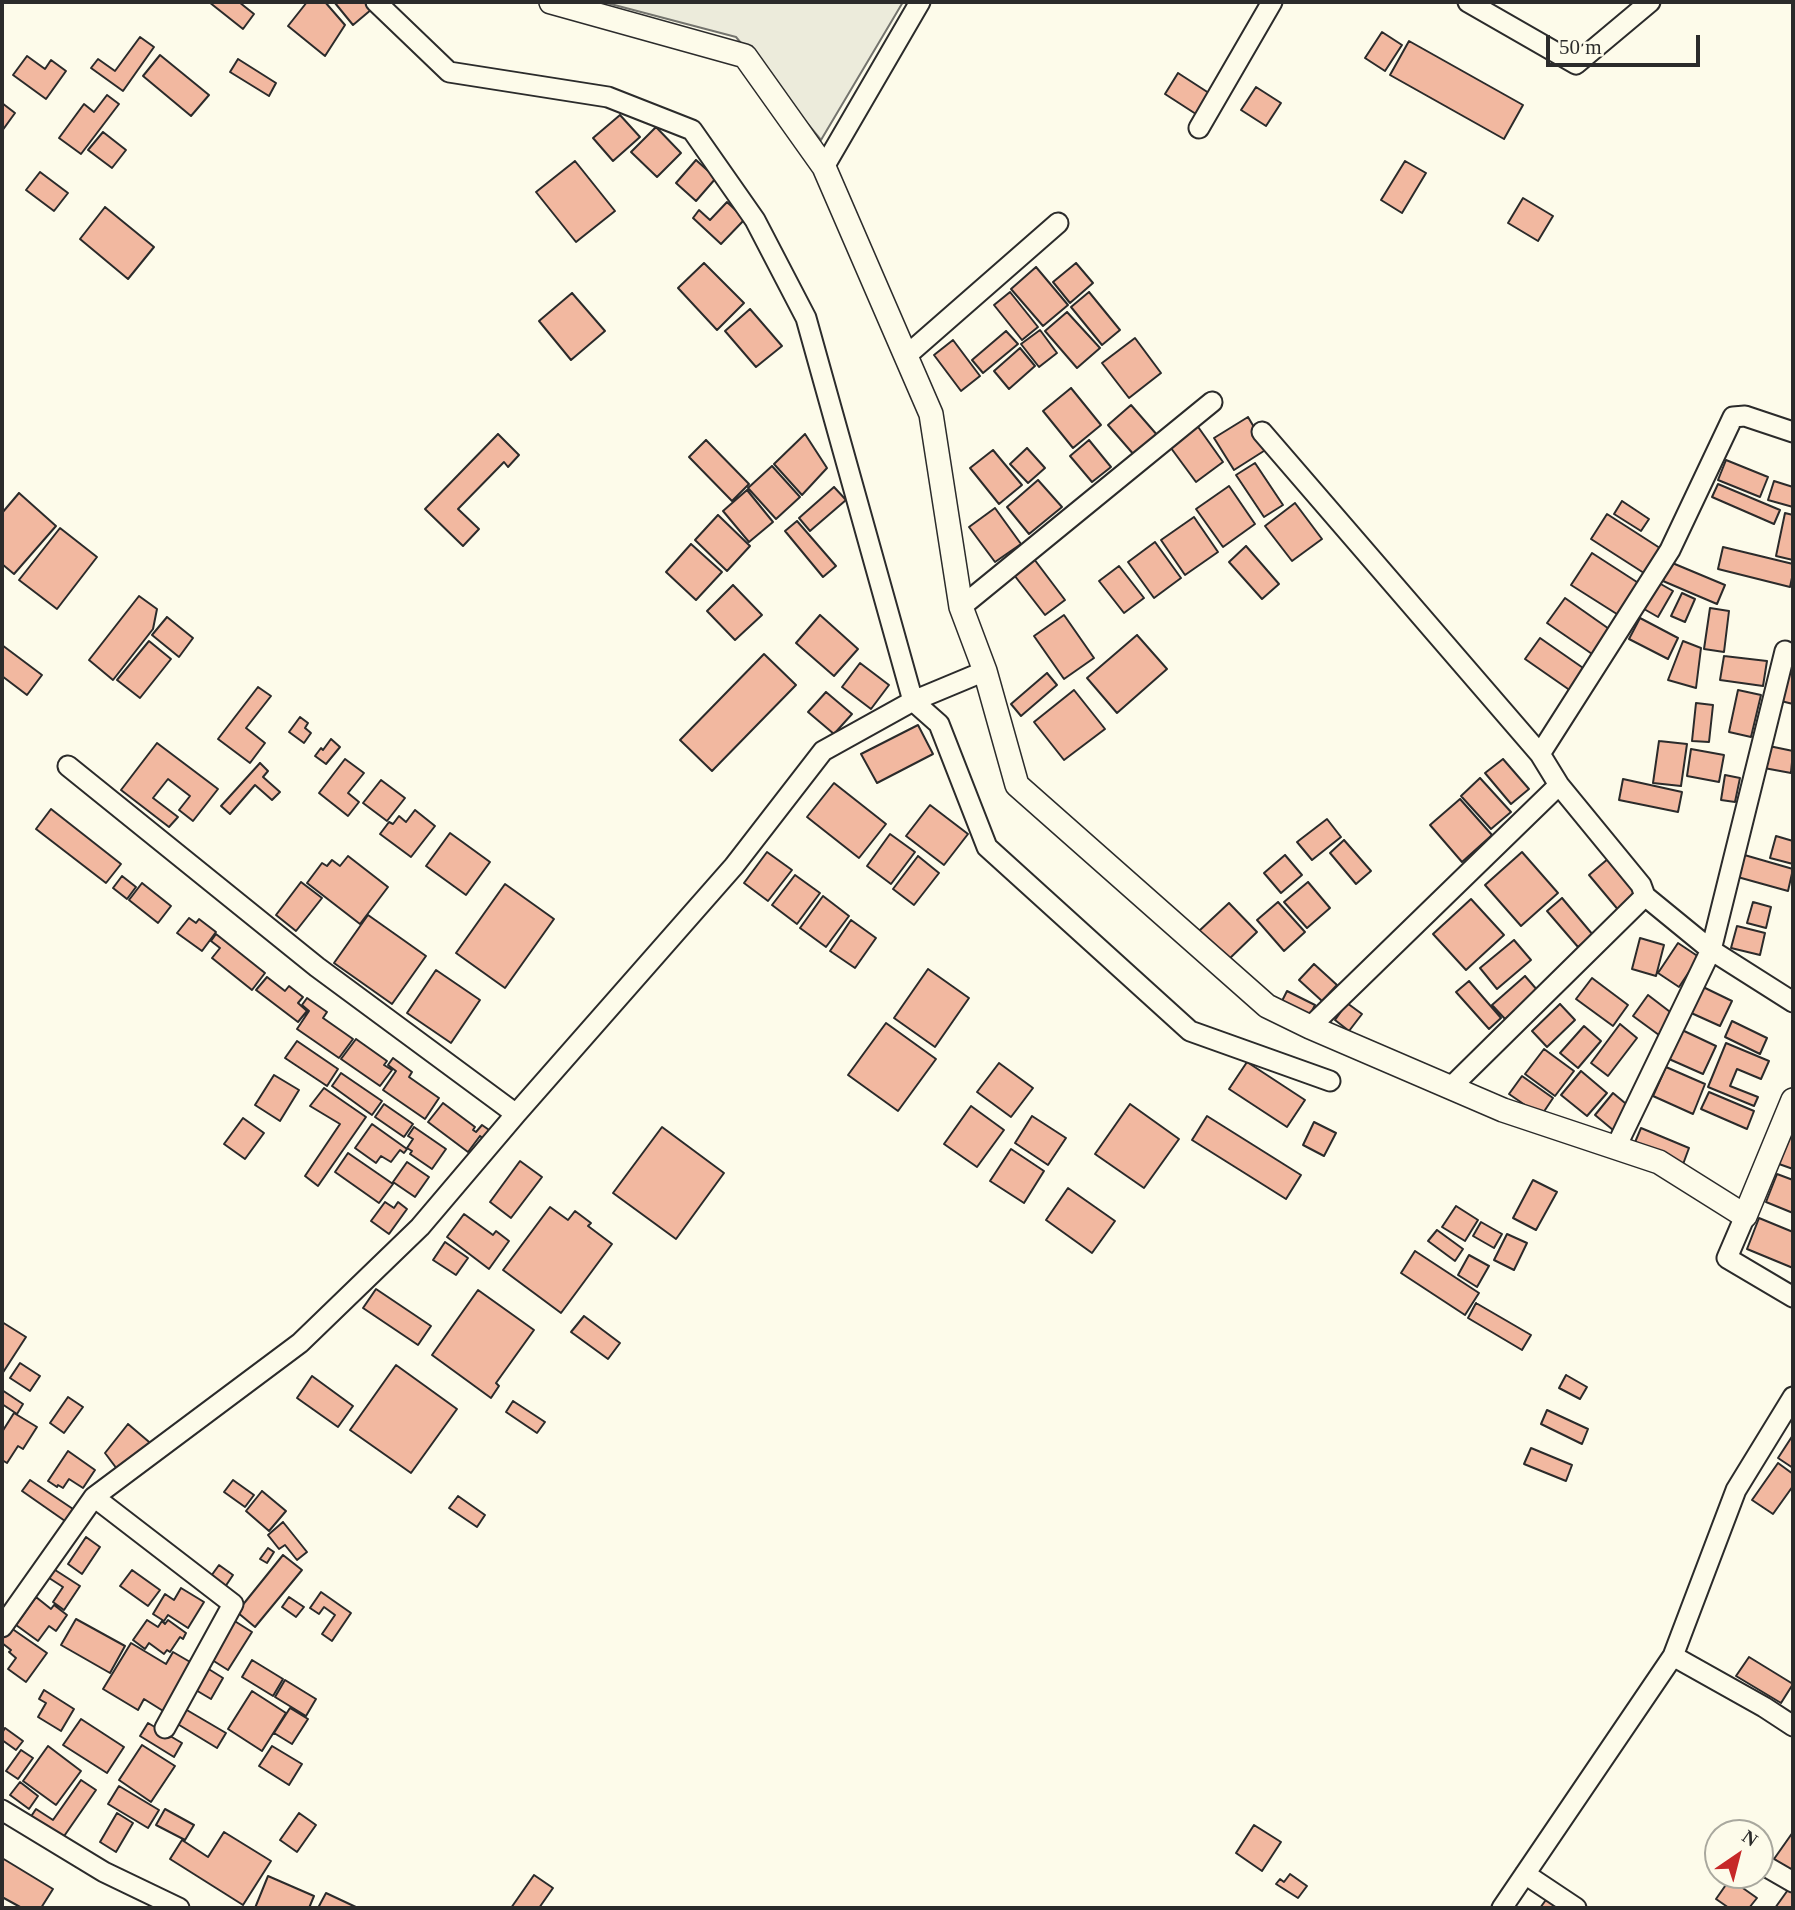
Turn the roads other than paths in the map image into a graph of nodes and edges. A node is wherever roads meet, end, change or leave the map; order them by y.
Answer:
1 (376, 2) edge
2 (551, 2) edge
3 (920, 2) edge
4 (1272, 2) edge
5 (1468, 2) edge
6 (1650, 2) edge
7 (1199, 128) dead end
8 (824, 167) junction
9 (1058, 223) dead end
10 (906, 356) junction
11 (1212, 402) dead end
12 (1262, 432) dead end
13 (1793, 432) edge
14 (961, 607) junction
15 (1785, 651) dead end
16 (985, 671) junction
17 (913, 701) junction
18 (1540, 754) junction
19 (68, 766) dead end
20 (1559, 785) junction
21 (1645, 896) junction
22 (1711, 950) junction
23 (1793, 1002) edge
24 (1310, 1027) junction
25 (1330, 1081) dead end
26 (1451, 1087) junction
27 (1793, 1100) edge
28 (516, 1114) junction
29 (1616, 1147) junction
30 (1745, 1216) junction
31 (1793, 1297) edge
32 (1793, 1397) edge
33 (94, 1497) junction
34 (2, 1627) edge
35 (1673, 1656) junction
36 (1793, 1726) edge
37 (165, 1728) dead end
38 (2, 1810) edge
39 (1774, 1871) edge
40 (1525, 1874) junction
41 (1793, 1882) edge
42 (179, 1908) edge
43 (1502, 1908) edge
44 (1576, 1908) edge

1 - 17 street
2 - 8 street
3 - 8 street
4 - 7 street
5 - 6 street
8 - 10 street
9 - 10 street
10 - 14 street
11 - 14 street
12 - 18 street
13 - 18 street
14 - 16 street
15 - 22 street
16 - 17 street
16 - 24 street
17 - 25 street
17 - 28 street
18 - 20 street
19 - 28 street
20 - 21 street
20 - 24 street
21 - 22 street
21 - 26 street
22 - 23 street
22 - 29 street
24 - 26 street
26 - 29 street
27 - 30 street
28 - 33 street
29 - 30 street
30 - 31 street
32 - 35 street
33 - 34 street
33 - 37 street
35 - 36 street
35 - 40 street
38 - 42 street
39 - 41 street
40 - 43 street
40 - 44 street

